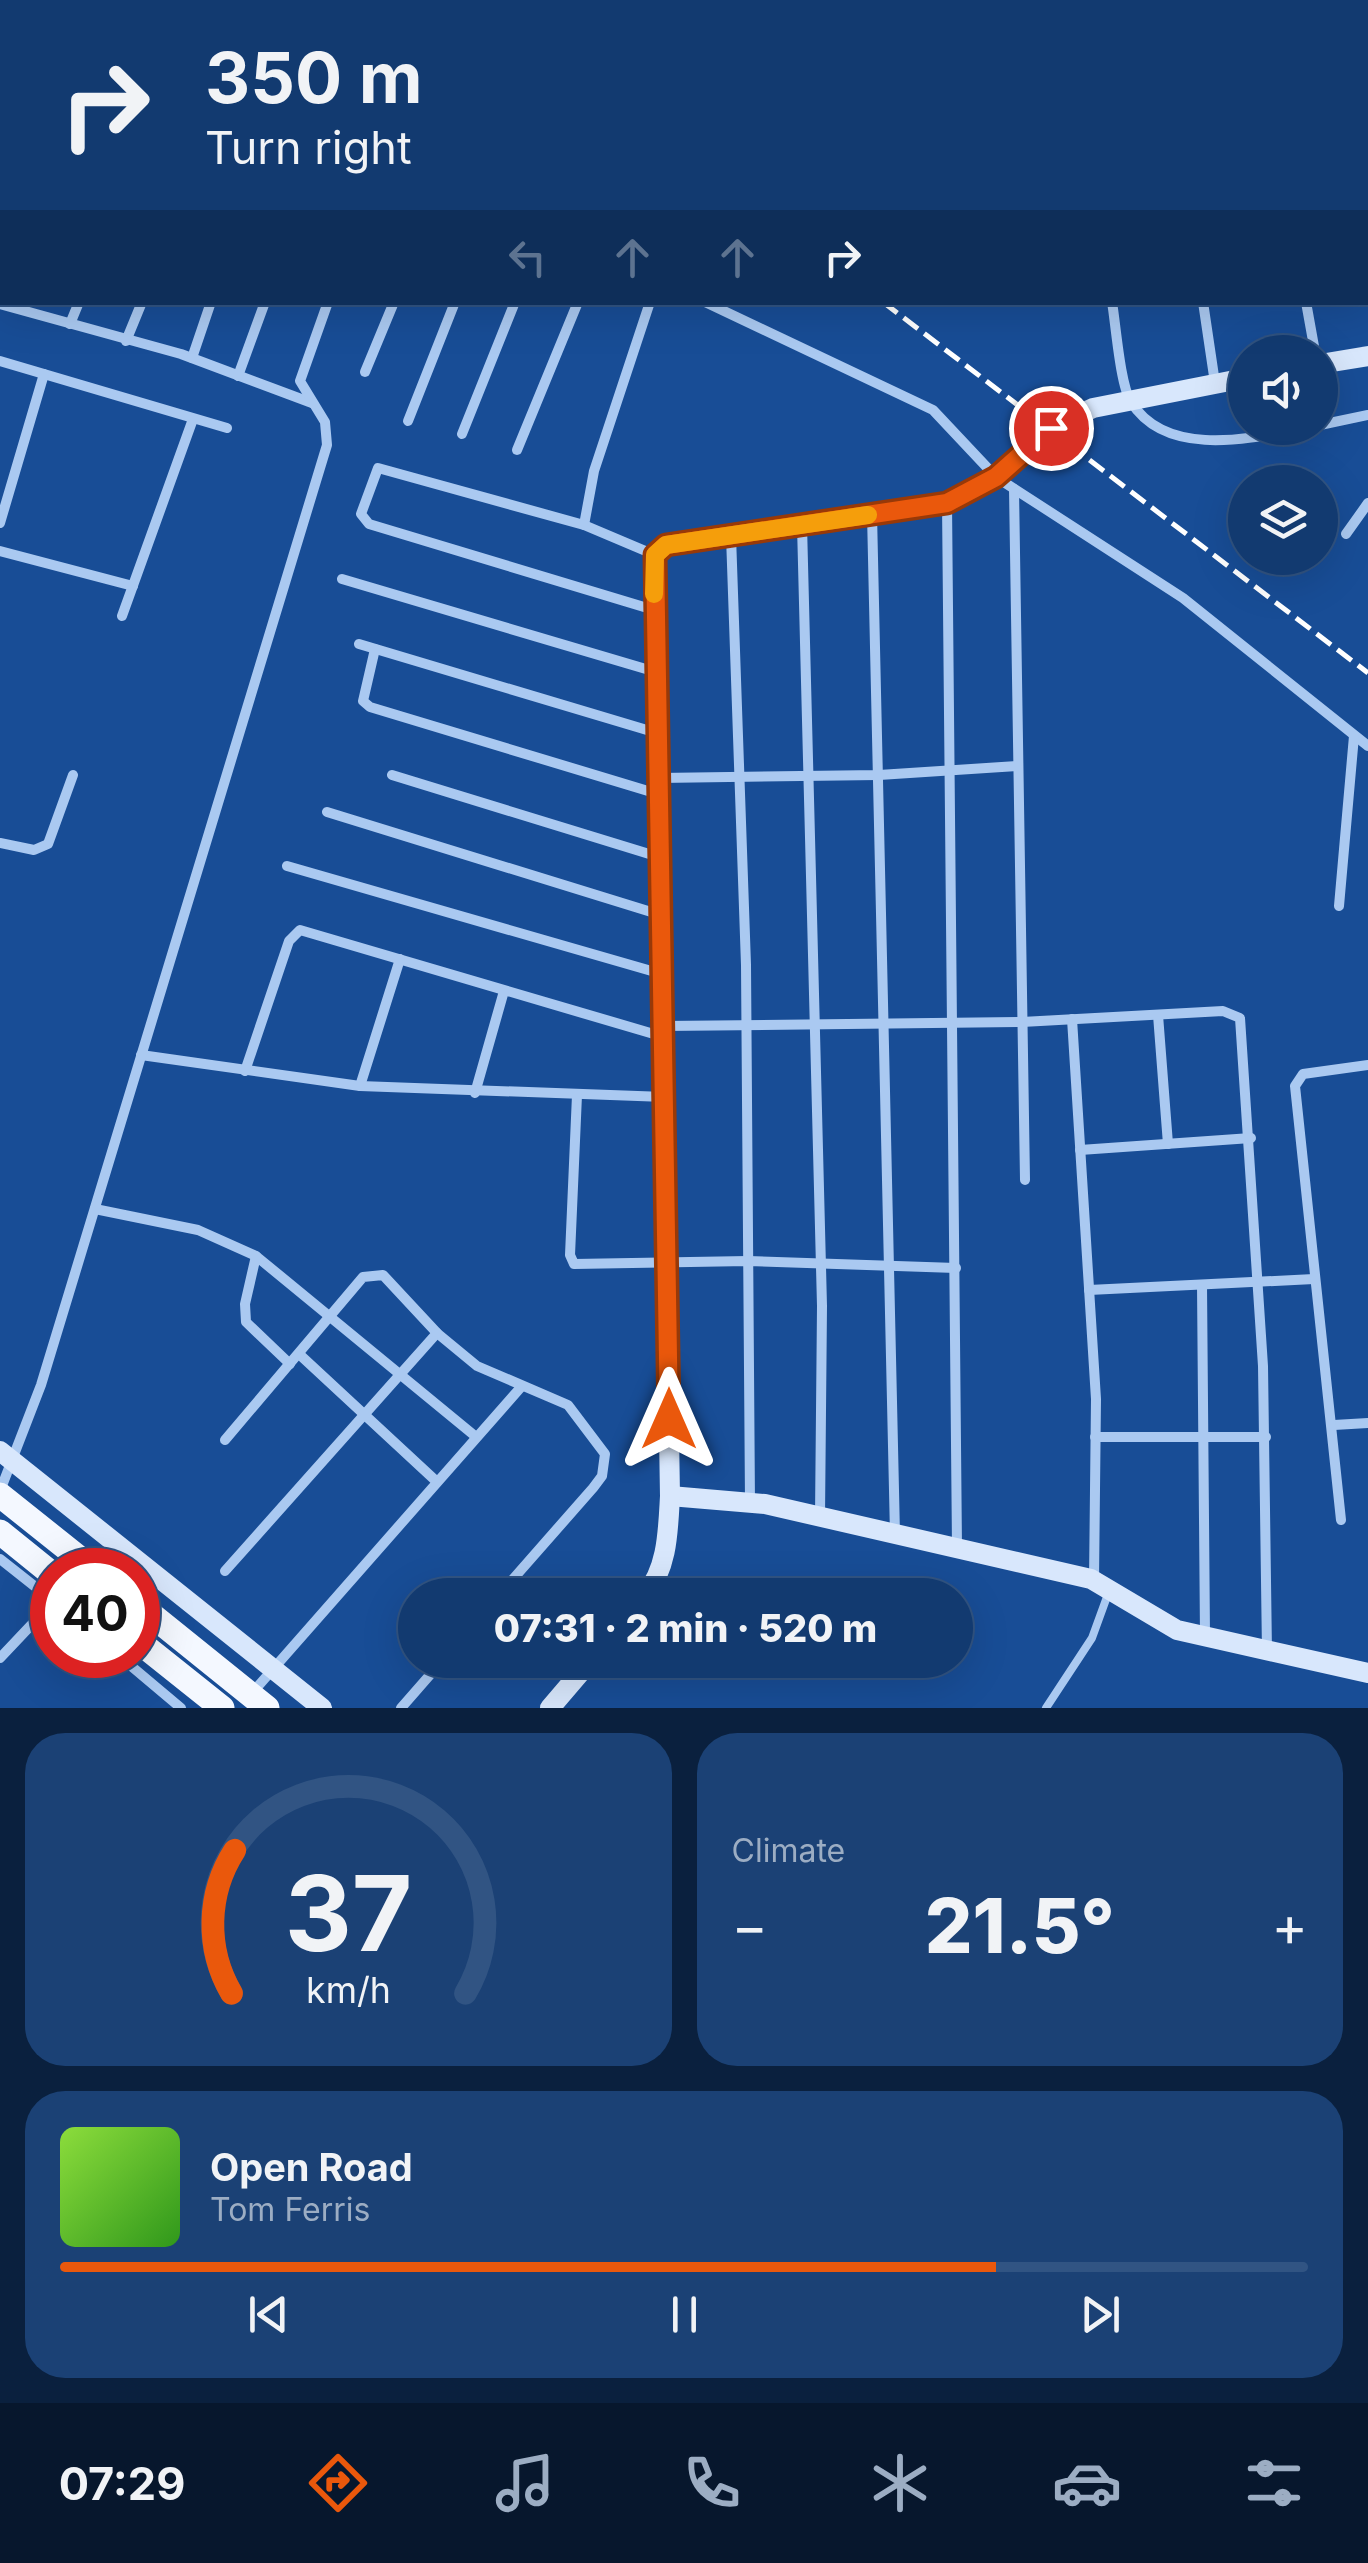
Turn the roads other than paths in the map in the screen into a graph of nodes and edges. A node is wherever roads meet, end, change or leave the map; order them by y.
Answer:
1 (78, 305) edge
2 (141, 305) edge
3 (210, 305) edge
4 (264, 305) edge
5 (327, 305) edge
6 (393, 305) edge
7 (454, 305) edge
8 (514, 305) edge
9 (577, 305) edge
10 (649, 305) edge
11 (711, 305) edge
12 (1113, 305) edge
13 (1203, 305) edge
14 (1307, 305) edge
15 (32, 308) edge
16 (70, 324) junction
17 (1312, 335) edge
18 (126, 341) junction
19 (192, 358) junction
20 (1368, 358) edge
21 (0, 361) edge
22 (1338, 362) edge
23 (365, 372) dead end
24 (44, 374) junction
25 (238, 376) junction
26 (1228, 381) edge
27 (1215, 384) junction
28 (1130, 400) junction
29 (312, 404) junction
30 (1368, 415) edge
31 (194, 418) junction
32 (408, 421) dead end
33 (1338, 421) edge
34 (227, 428) dead end
35 (462, 434) dead end
36 (1228, 437) edge
37 (517, 450) dead end
38 (1005, 483) junction
39 (947, 503) junction
40 (1368, 503) edge
41 (872, 514) junction
42 (0, 523) edge
43 (584, 525) junction
44 (802, 525) junction
45 (1346, 534) dead end
46 (731, 536) junction
47 (0, 551) edge
48 (655, 555) junction
49 (342, 580) dead end
50 (133, 586) junction
51 (654, 610) junction
52 (122, 616) dead end
53 (359, 644) dead end
54 (375, 649) junction
55 (656, 672) junction
56 (657, 733) junction
57 (1354, 736) junction
58 (1368, 746) edge
59 (1018, 766) junction
60 (952, 772) junction
61 (73, 775) dead end
62 (392, 775) dead end
63 (810, 775) junction
64 (878, 775) junction
65 (740, 776) junction
66 (658, 786) junction
67 (327, 812) dead end
68 (0, 843) edge
69 (660, 857) junction
70 (287, 866) dead end
71 (1339, 906) dead end
72 (662, 916) junction
73 (400, 959) junction
74 (663, 974) junction
75 (504, 991) junction
76 (1158, 1014) junction
77 (1072, 1019) junction
78 (883, 1021) junction
79 (954, 1022) junction
80 (1022, 1022) junction
81 (746, 1024) junction
82 (816, 1024) junction
83 (664, 1032) junction
84 (141, 1055) junction
85 (1368, 1065) edge
86 (245, 1070) junction
87 (360, 1086) junction
88 (474, 1093) junction
89 (577, 1095) junction
90 (666, 1097) junction
91 (1251, 1138) junction
92 (1168, 1144) junction
93 (1080, 1150) junction
94 (1026, 1180) dead end
95 (96, 1208) junction
96 (256, 1256) junction
97 (748, 1262) junction
98 (821, 1262) junction
99 (668, 1265) junction
100 (892, 1265) junction
101 (956, 1268) junction
102 (1314, 1279) junction
103 (1259, 1282) junction
104 (1202, 1285) junction
105 (1089, 1290) junction
106 (332, 1316) junction
107 (438, 1333) junction
108 (299, 1354) junction
109 (290, 1364) junction
110 (399, 1373) junction
111 (522, 1386) junction
112 (363, 1414) junction
113 (1368, 1423) edge
114 (1334, 1425) junction
115 (475, 1436) junction
116 (1204, 1436) junction
117 (1096, 1437) junction
118 (1266, 1437) junction
119 (225, 1440) dead end
120 (6, 1456) edge
121 (436, 1482) junction
122 (0, 1493) edge
123 (670, 1496) junction
124 (750, 1503) junction
125 (820, 1516) junction
126 (1341, 1520) dead end
127 (0, 1532) edge
128 (894, 1536) junction
129 (67, 1548) edge
130 (957, 1549) junction
131 (30, 1556) edge
132 (0, 1560) edge
133 (226, 1571) dead end
134 (515, 1578) edge
135 (657, 1578) edge
136 (30, 1584) edge
137 (1102, 1585) junction
138 (160, 1622) edge
139 (30, 1623) edge
140 (1205, 1637) junction
141 (2, 1652) edge
142 (1267, 1653) junction
143 (160, 1659) edge
144 (274, 1667) junction
145 (1368, 1674) edge
146 (145, 1678) edge
147 (426, 1678) edge
148 (575, 1678) edge
149 (259, 1701) edge
150 (181, 1708) edge
151 (222, 1708) edge
152 (322, 1708) edge
153 (400, 1708) edge
154 (550, 1708) edge
155 (1046, 1708) edge

1 - 16 street
2 - 18 street
3 - 19 street
4 - 25 street
5 - 29 street
6 - 23 street
7 - 32 street
8 - 35 street
9 - 37 street
10 - 43 street
11 - 38 street
12 - 28 street
13 - 27 street
14 - 17 street
15 - 16 street
16 - 18 street
18 - 19 street
19 - 25 street
20 - 22 street
21 - 24 street
24 - 31 street
24 - 42 street
25 - 29 street
26 - 27 street
27 - 28 street
28 - 36 street
28 - 38 street
29 - 84 street
30 - 33 street
31 - 34 street
31 - 50 street
38 - 39 street
38 - 57 street
38 - 59 street
39 - 41 street
39 - 60 street
40 - 45 street
41 - 44 street
41 - 64 street
43 - 48 street
43 - 51 street
44 - 46 street
44 - 63 street
46 - 48 street
46 - 65 street
47 - 50 street
48 - 51 street
49 - 55 street
50 - 52 street
51 - 55 street
53 - 54 street
54 - 56 street
54 - 66 street
55 - 56 street
56 - 66 street
57 - 58 street
57 - 71 street
59 - 60 street
59 - 80 street
60 - 64 street
60 - 79 street
61 - 68 street
62 - 69 street
63 - 64 street
63 - 65 street
63 - 82 street
64 - 78 street
65 - 66 street
65 - 81 street
66 - 69 street
67 - 72 street
69 - 72 street
70 - 74 street
72 - 74 street
73 - 75 street
73 - 86 street
73 - 87 street
74 - 83 street
75 - 83 street
75 - 88 street
76 - 77 street
76 - 91 street
76 - 92 street
77 - 80 street
77 - 93 street
78 - 79 street
78 - 82 street
78 - 100 street
79 - 80 street
79 - 101 street
80 - 94 street
81 - 82 street
81 - 83 street
81 - 97 street
82 - 98 street
83 - 90 street
84 - 86 street
84 - 95 street
85 - 102 street
86 - 87 street
87 - 88 street
88 - 89 street
89 - 90 street
89 - 99 street
90 - 99 street
91 - 92 street
91 - 103 street
92 - 93 street
93 - 105 street
95 - 96 street
95 - 120 street
96 - 106 street
96 - 109 street
97 - 98 street
97 - 99 street
97 - 124 street
98 - 100 street
98 - 125 street
99 - 123 street
100 - 101 street
100 - 128 street
101 - 130 street
102 - 103 street
102 - 114 street
103 - 104 street
103 - 118 street
104 - 105 street
104 - 116 street
105 - 117 street
106 - 107 street
106 - 108 street
106 - 110 street
107 - 110 street
107 - 111 street
108 - 109 street
108 - 112 street
109 - 119 street
110 - 112 street
110 - 115 street
111 - 115 street
111 - 134 street
112 - 121 street
112 - 133 street
113 - 114 street
114 - 126 street
115 - 121 street
116 - 117 street
116 - 118 street
116 - 140 street
117 - 137 street
118 - 142 street
120 - 122 street
120 - 144 street
121 - 144 street
122 - 129 main road
123 - 124 street
123 - 135 street
124 - 125 street
125 - 128 street
127 - 131 main road
128 - 130 street
130 - 137 street
132 - 136 street
137 - 140 street
137 - 155 lane
138 - 149 main road
139 - 141 street
140 - 142 street
142 - 145 street
143 - 151 main road
144 - 149 street
144 - 152 street
146 - 150 street
147 - 153 street
148 - 154 street

